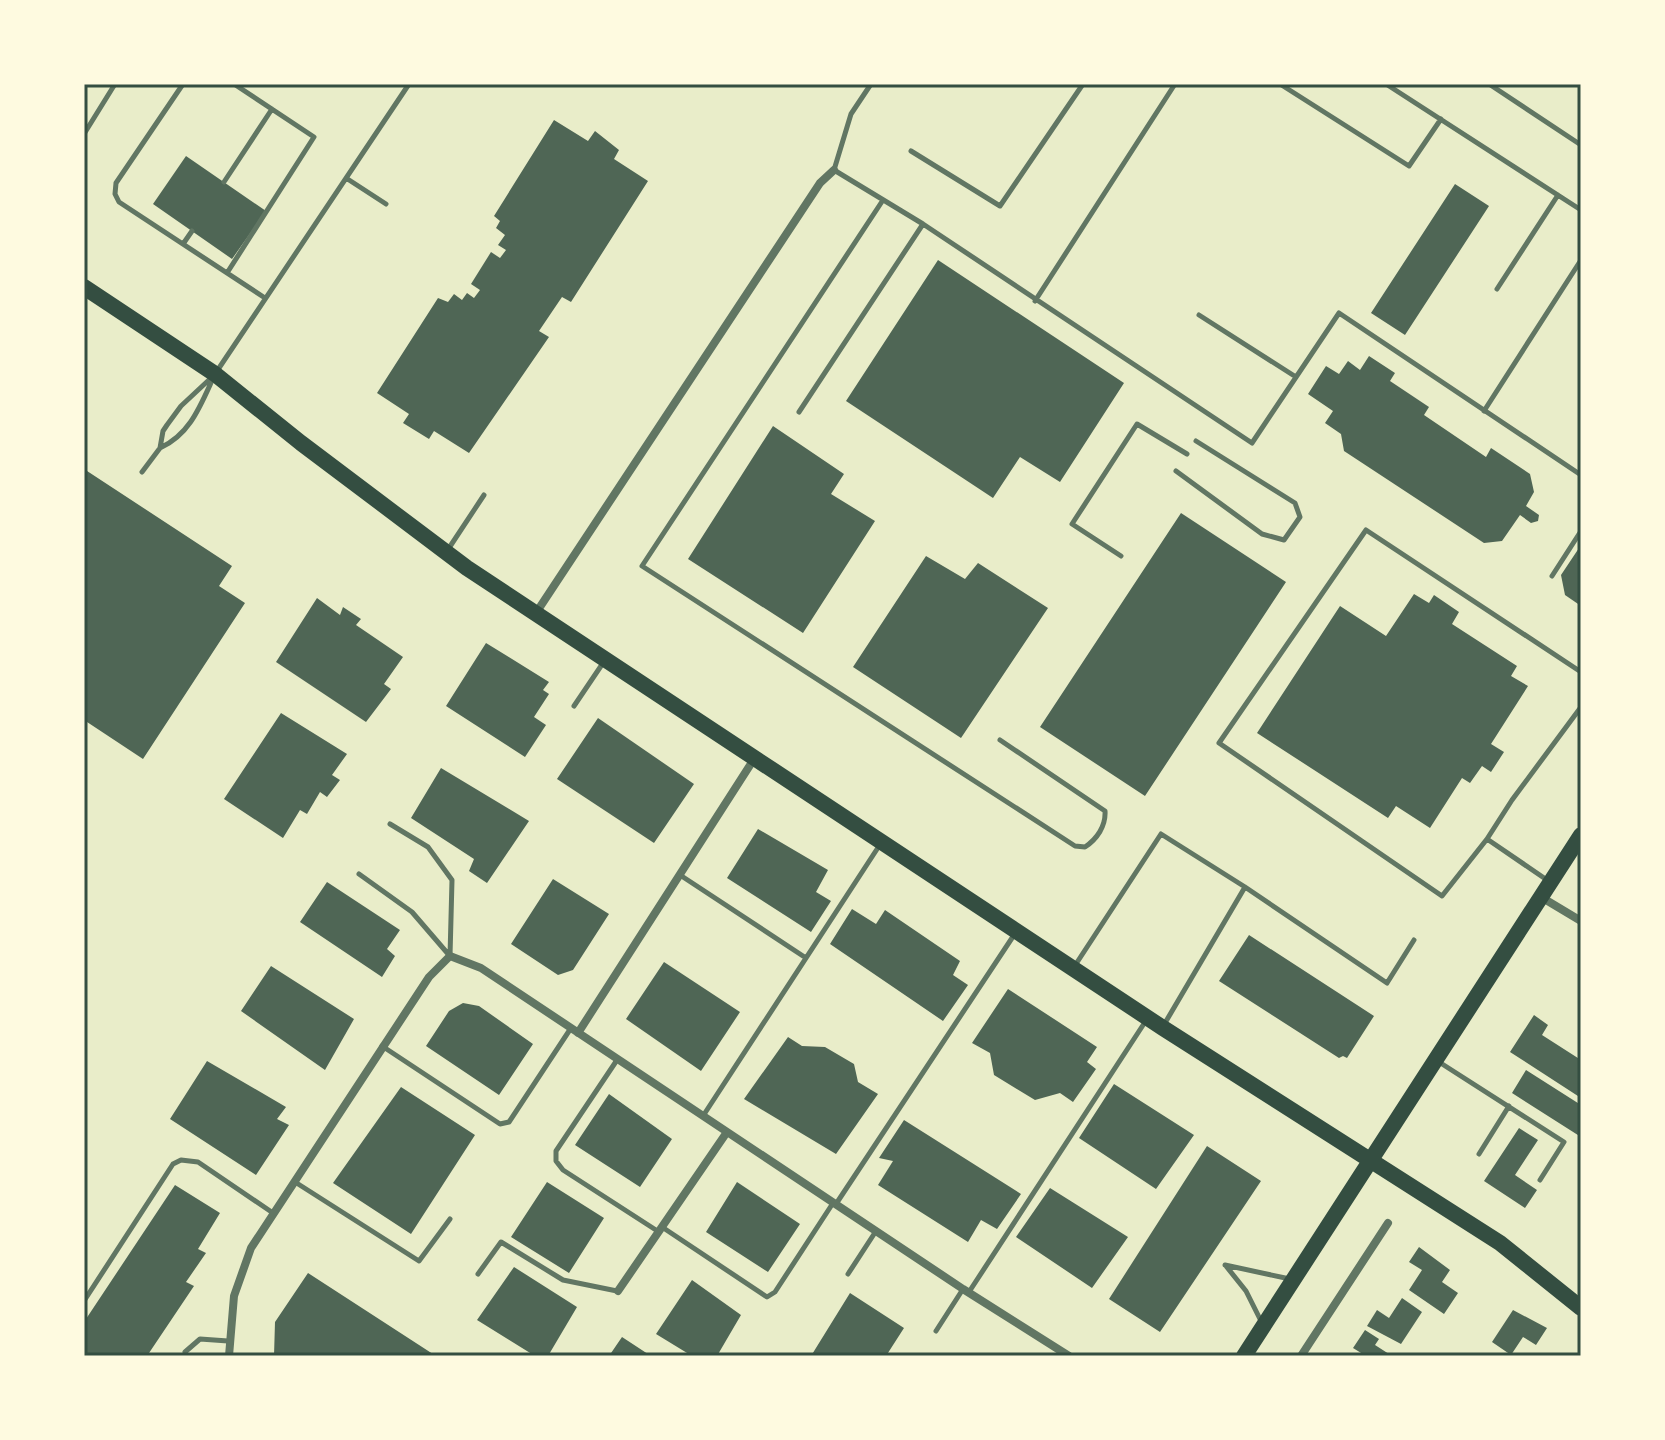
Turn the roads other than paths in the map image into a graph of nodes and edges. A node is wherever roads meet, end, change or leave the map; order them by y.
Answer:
1 (115, 84) edge
2 (183, 84) edge
3 (234, 84) edge
4 (409, 84) edge
5 (871, 84) edge
6 (1083, 84) edge
7 (1175, 84) edge
8 (1280, 84) edge
9 (1386, 84) edge
10 (1489, 84) edge
11 (272, 109) junction
12 (1441, 119) junction
13 (84, 134) edge
14 (1581, 145) edge
15 (911, 151) dead end
16 (834, 170) junction
17 (346, 178) junction
18 (224, 182) dead end
19 (1558, 195) junction
20 (883, 200) junction
21 (386, 204) dead end
22 (1581, 210) edge
23 (923, 224) junction
24 (192, 231) dead end
25 (183, 244) junction
26 (1581, 260) edge
27 (227, 273) junction
28 (84, 287) edge
29 (1497, 289) dead end
30 (266, 298) junction
31 (1035, 301) junction
32 (1199, 315) dead end
33 (215, 374) junction
34 (1296, 377) junction
35 (1484, 411) junction
36 (799, 412) dead end
37 (1196, 441) dead end
38 (160, 448) junction
39 (1187, 454) dead end
40 (1176, 471) dead end
41 (142, 472) dead end
42 (1581, 475) edge
43 (484, 495) dead end
44 (1581, 531) edge
45 (446, 552) junction
46 (1121, 556) dead end
47 (1552, 576) dead end
48 (536, 614) junction
49 (605, 660) junction
50 (1581, 672) edge
51 (574, 706) dead end
52 (1581, 707) edge
53 (1000, 740) dead end
54 (754, 759) junction
55 (390, 824) dead end
56 (1581, 835) edge
57 (1487, 839) junction
58 (882, 843) junction
59 (359, 874) dead end
60 (680, 875) junction
61 (1245, 887) junction
62 (1546, 890) junction
63 (1581, 921) edge
64 (1017, 931) junction
65 (1414, 940) dead end
66 (450, 956) junction
67 (806, 958) junction
68 (1074, 968) junction
69 (1148, 1018) junction
70 (1163, 1028) junction
71 (575, 1031) junction
72 (382, 1046) junction
73 (618, 1059) junction
74 (1435, 1059) junction
75 (1509, 1106) junction
76 (703, 1116) junction
77 (727, 1132) junction
78 (1479, 1154) dead end
79 (1369, 1161) junction
80 (1540, 1180) dead end
81 (295, 1181) junction
82 (835, 1204) junction
83 (273, 1213) junction
84 (450, 1219) dead end
85 (1388, 1223) dead end
86 (660, 1229) junction
87 (876, 1231) junction
88 (478, 1274) dead end
89 (848, 1274) dead end
90 (1295, 1280) junction
91 (618, 1291) joint
92 (966, 1291) junction
93 (84, 1301) edge
94 (1581, 1308) edge
95 (1263, 1325) junction
96 (936, 1331) dead end
97 (228, 1341) junction
98 (185, 1352) dead end
99 (229, 1356) edge
100 (1069, 1356) edge
101 (1244, 1356) edge
102 (1301, 1356) edge

1 - 13 lane
2 - 25 lane
3 - 11 lane
4 - 17 lane
5 - 16 lane
6 - 15 lane
7 - 31 lane
8 - 12 lane
9 - 12 lane
10 - 14 lane
11 - 18 lane
11 - 27 lane
12 - 19 lane
16 - 20 lane
16 - 48 street
17 - 21 lane
17 - 30 lane
19 - 22 lane
19 - 29 lane
20 - 23 lane
20 - 53 lane
23 - 31 lane
23 - 36 lane
24 - 25 lane
25 - 27 lane
26 - 35 lane
27 - 30 lane
28 - 33 main road
30 - 33 lane
31 - 34 lane
32 - 34 lane
33 - 38 lane
33 - 38 lane
33 - 45 main road
34 - 35 lane
35 - 42 lane
37 - 40 lane
38 - 41 lane
39 - 46 lane
43 - 45 lane
44 - 47 lane
45 - 48 main road
48 - 49 main road
49 - 51 lane
49 - 54 main road
50 - 57 lane
52 - 57 lane
54 - 58 main road
54 - 60 street
55 - 66 lane
56 - 62 main road
57 - 62 lane
58 - 64 main road
58 - 67 lane
59 - 66 lane
60 - 67 lane
60 - 71 street
61 - 65 lane
61 - 68 lane
61 - 70 lane
62 - 63 street
62 - 74 main road
64 - 68 main road
64 - 82 lane
66 - 71 street
66 - 72 street
67 - 76 lane
68 - 69 main road
69 - 70 main road
69 - 92 lane
70 - 79 main road
71 - 72 lane
71 - 73 street
72 - 81 street
73 - 76 street
73 - 86 lane
74 - 75 lane
74 - 79 main road
75 - 78 lane
75 - 80 lane
76 - 77 street
77 - 82 street
77 - 86 street
79 - 90 main road
79 - 94 main road
81 - 83 street
81 - 84 lane
82 - 86 lane
82 - 87 street
83 - 93 lane
83 - 97 street
85 - 102 street
86 - 91 street
87 - 89 lane
87 - 92 street
88 - 91 lane
90 - 95 main road
90 - 95 lane
92 - 96 lane
92 - 100 street
95 - 101 main road
97 - 98 lane
97 - 99 street

